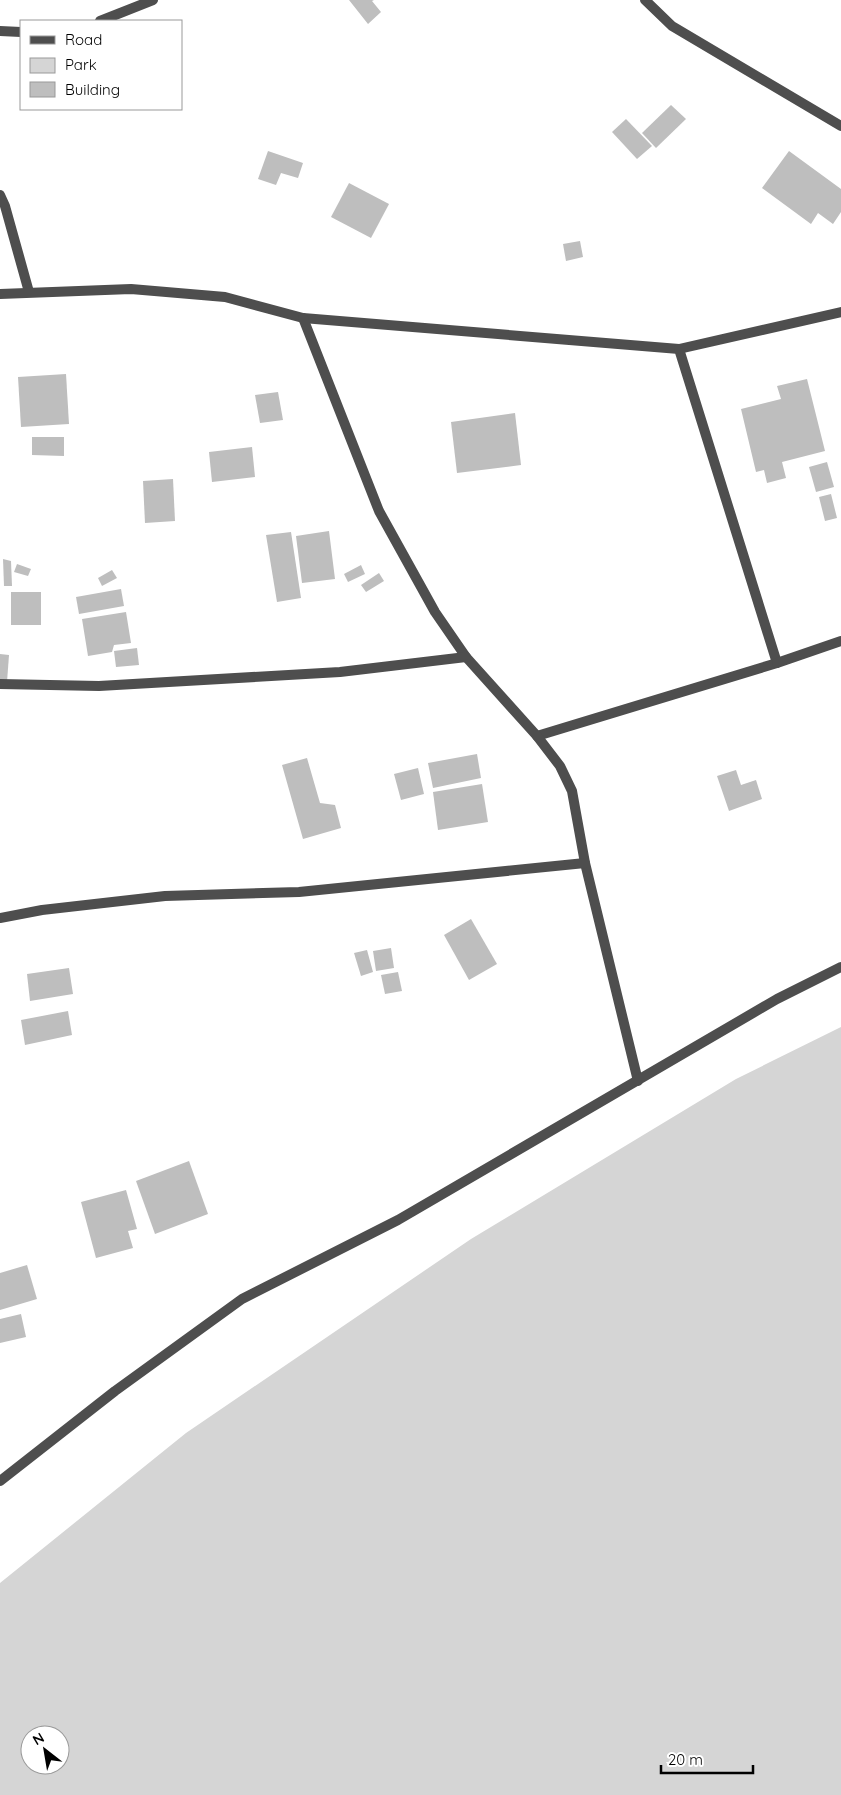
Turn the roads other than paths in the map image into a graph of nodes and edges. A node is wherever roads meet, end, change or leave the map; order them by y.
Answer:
1 (153, 0) edge
2 (645, 0) edge
3 (103, 20) edge
4 (0, 31) edge
5 (20, 32) edge
6 (841, 126) edge
7 (0, 195) edge
8 (29, 292) junction
9 (0, 294) edge
10 (841, 312) edge
11 (303, 318) junction
12 (679, 349) junction
13 (841, 641) edge
14 (466, 657) junction
15 (777, 663) junction
16 (0, 684) edge
17 (537, 736) junction
18 (585, 863) junction
19 (0, 918) edge
20 (841, 967) edge
21 (638, 1081) junction
22 (0, 1481) edge

1 - 3 street
2 - 6 street
4 - 5 street
7 - 8 street
8 - 9 street
8 - 11 street
10 - 12 street
11 - 12 street
11 - 14 street
12 - 15 street
13 - 15 street
14 - 16 street
14 - 17 street
15 - 17 street
17 - 18 street
18 - 19 street
18 - 21 street
20 - 21 street
21 - 22 street

